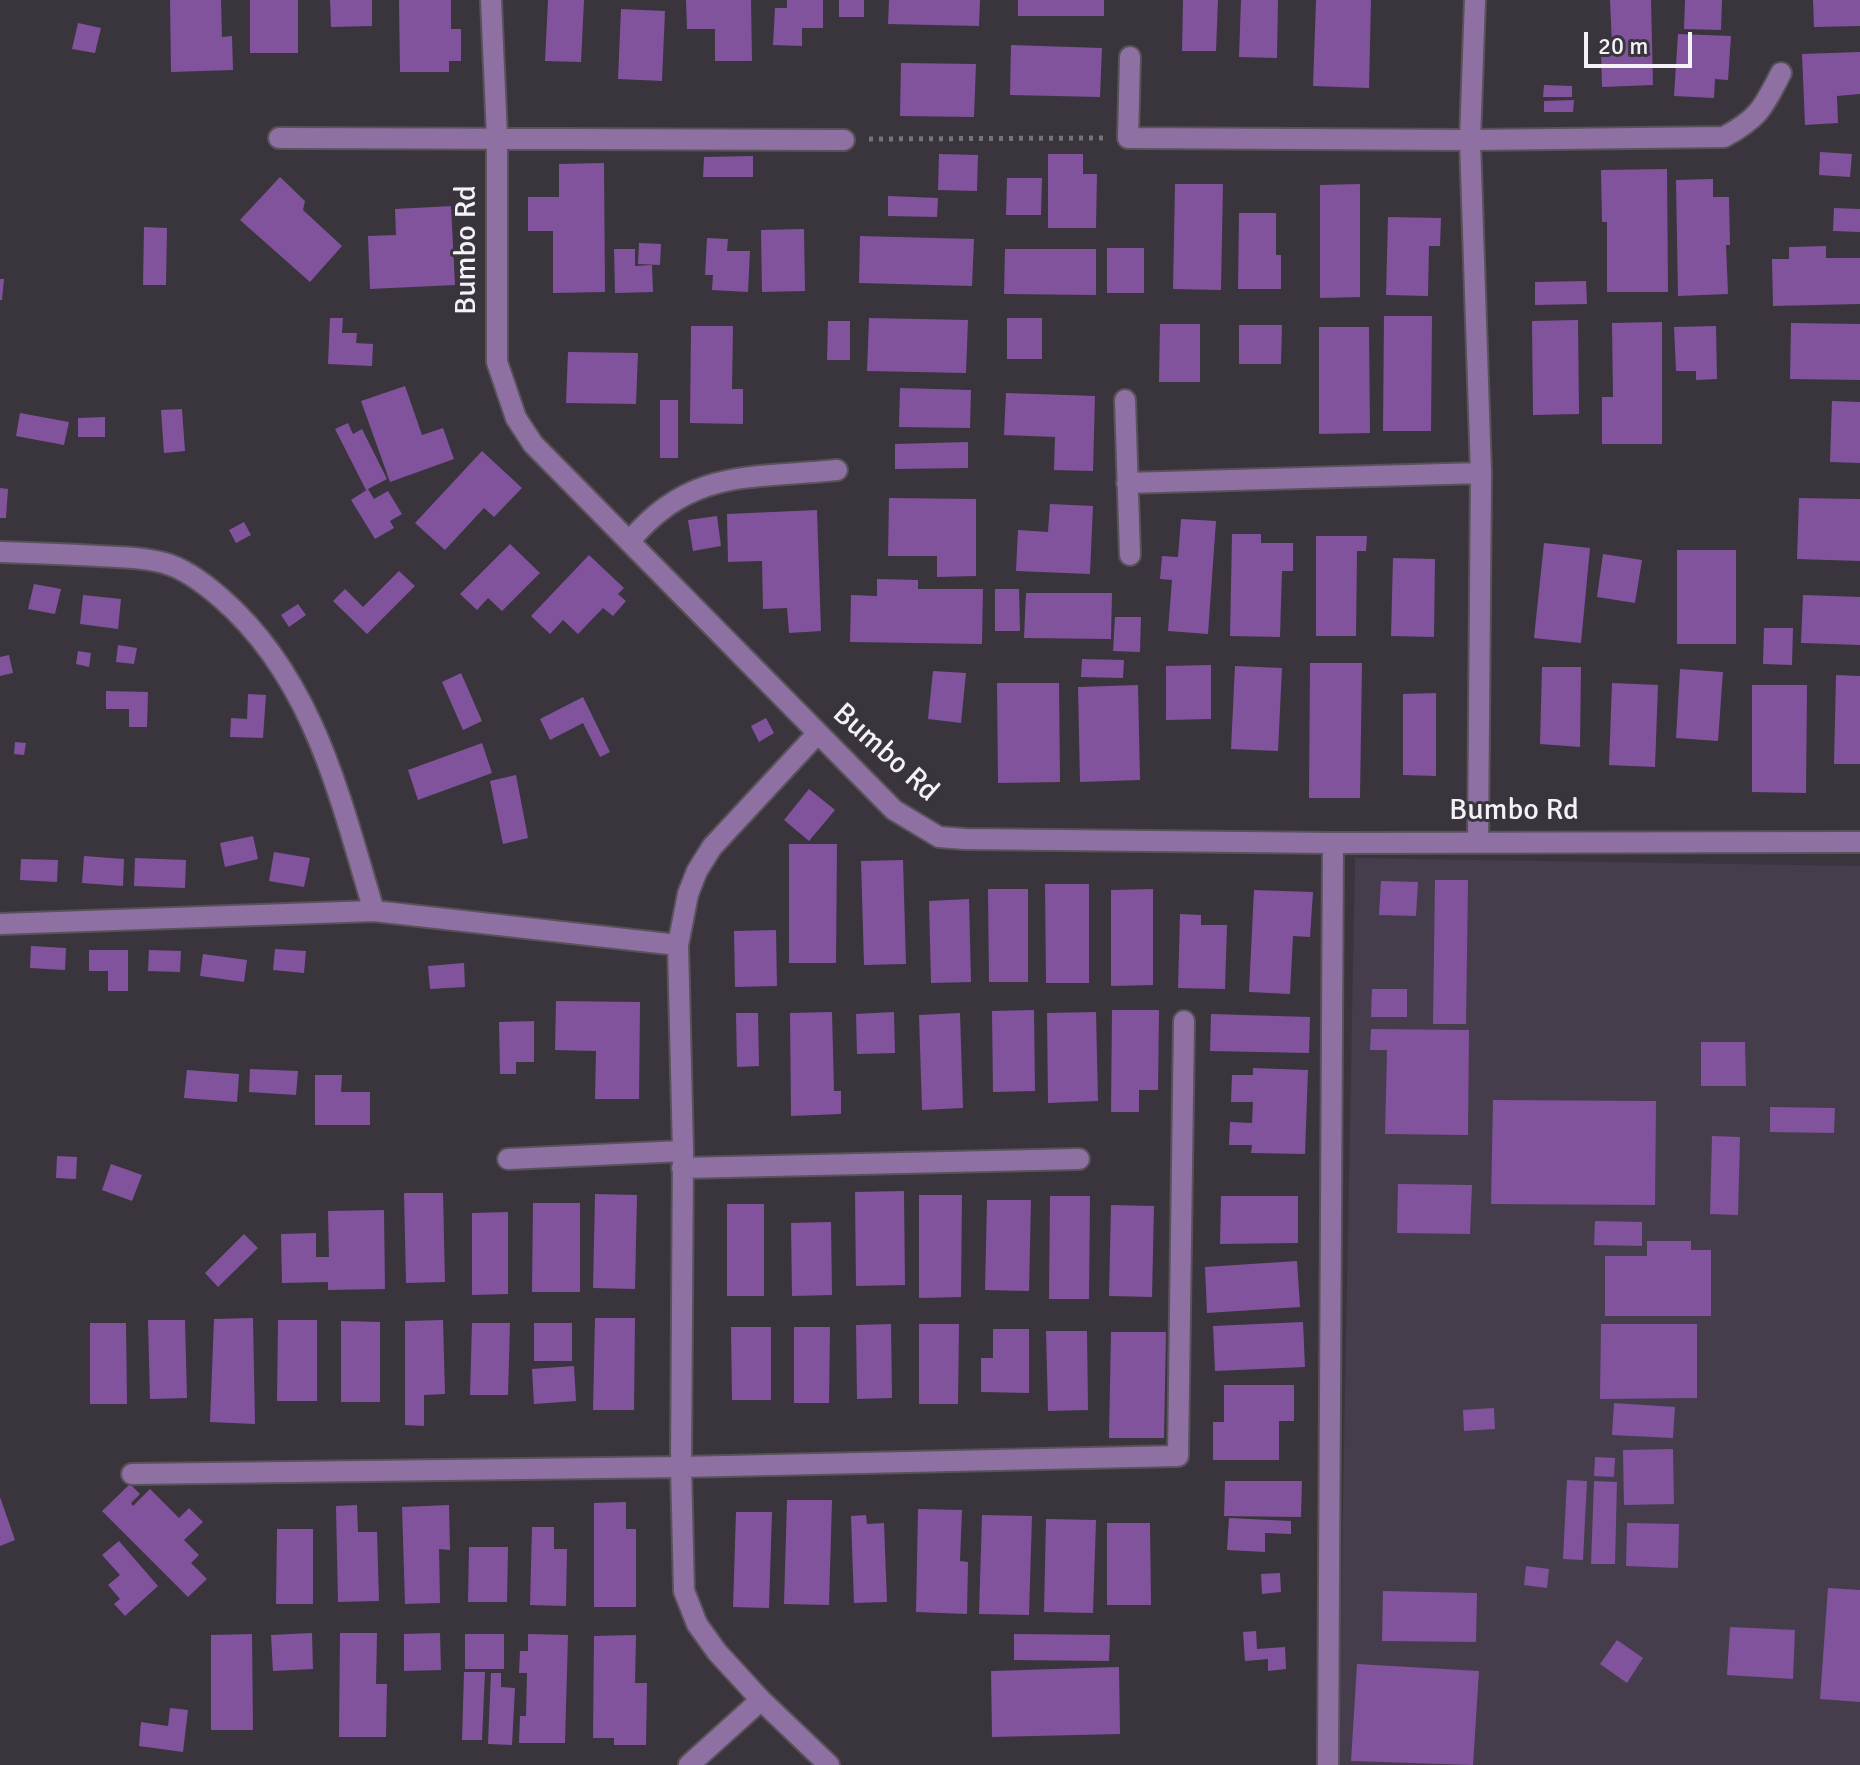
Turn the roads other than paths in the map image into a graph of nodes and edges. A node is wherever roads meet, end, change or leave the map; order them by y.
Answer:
1 (491, 0) edge
2 (1475, 0) edge
3 (1130, 57) dead end
4 (1781, 73) dead end
5 (497, 137) junction
6 (279, 138) dead end
7 (844, 140) road end
8 (1470, 140) junction
9 (1125, 400) dead end
10 (837, 470) dead end
11 (1481, 473) junction
12 (1127, 483) junction
13 (630, 541) junction
14 (0, 552) edge
15 (1130, 555) dead end
16 (817, 734) junction
17 (1478, 841) junction
18 (1860, 842) edge
19 (1333, 843) junction
20 (374, 911) junction
21 (0, 924) edge
22 (678, 945) junction
23 (1184, 1021) dead end
24 (508, 1159) dead end
25 (1079, 1159) dead end
26 (682, 1160) junction
27 (681, 1467) junction
28 (132, 1474) dead end
29 (761, 1700) junction
30 (689, 1765) edge
31 (829, 1765) edge
32 (1328, 1765) edge

1 - 5 street, Bumbo Rd
2 - 8 street
3 - 8 street
4 - 8 street
5 - 6 street
5 - 7 street
5 - 13 street, Bumbo Rd
8 - 11 street
9 - 12 street
10 - 13 street
11 - 12 street
11 - 17 street
12 - 15 street
13 - 16 street, Bumbo Rd
14 - 20 street
16 - 19 street, Bumbo Rd
16 - 22 street
17 - 18 street, Bumbo Rd
17 - 19 street, Bumbo Rd
19 - 32 street
20 - 21 street
20 - 22 street
22 - 26 street
23 - 27 street
24 - 26 street
25 - 26 street
26 - 27 street
27 - 28 street
27 - 29 street
29 - 30 street
29 - 31 street

